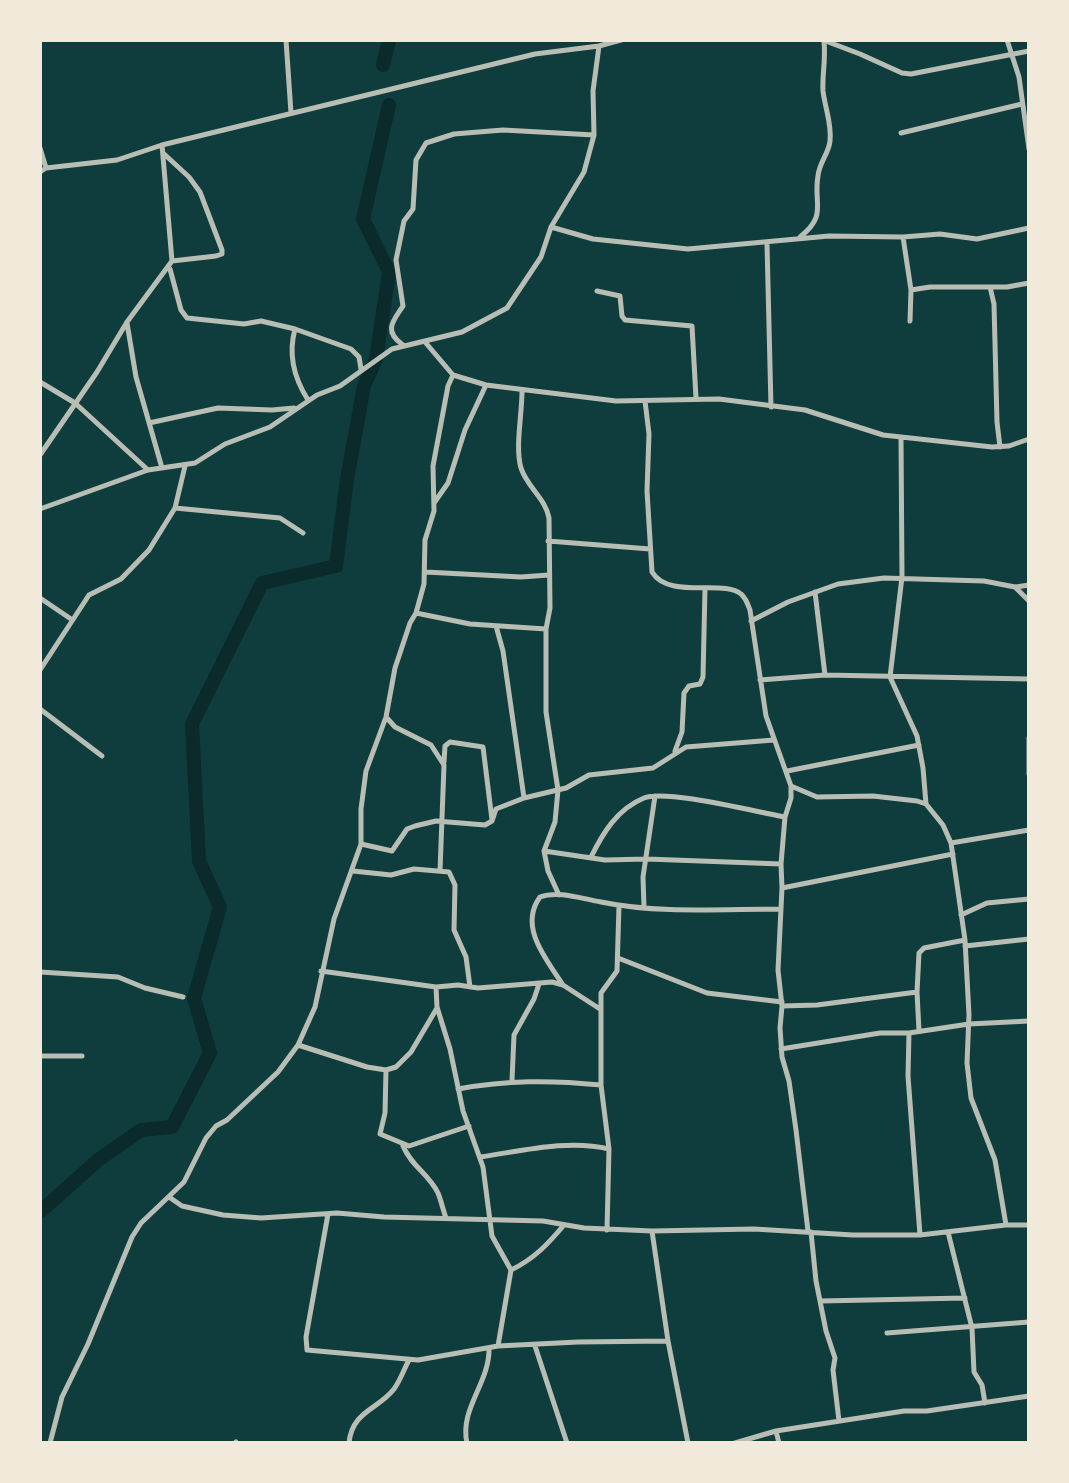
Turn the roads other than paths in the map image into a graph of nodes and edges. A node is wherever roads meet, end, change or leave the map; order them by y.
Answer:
1 (286, 40) edge
2 (621, 40) edge
3 (824, 40) edge
4 (1007, 40) edge
5 (581, 43) edge
6 (599, 46) junction
7 (1029, 51) edge
8 (1011, 54) junction
9 (1029, 86) edge
10 (1020, 87) junction
11 (1022, 104) junction
12 (291, 113) junction
13 (901, 133) dead end
14 (594, 135) junction
15 (162, 145) junction
16 (40, 148) edge
17 (1029, 149) edge
18 (163, 153) junction
19 (43, 170) edge
20 (551, 227) junction
21 (1029, 228) edge
22 (903, 237) junction
23 (799, 238) junction
24 (767, 244) junction
25 (171, 265) junction
26 (1029, 283) edge
27 (990, 287) junction
28 (911, 290) junction
29 (597, 291) dead end
30 (910, 321) dead end
31 (127, 322) junction
32 (295, 329) junction
33 (424, 342) junction
34 (403, 345) junction
35 (361, 369) junction
36 (453, 375) junction
37 (40, 382) edge
38 (486, 385) junction
39 (522, 392) junction
40 (696, 398) junction
41 (308, 400) junction
42 (645, 401) junction
43 (75, 403) junction
44 (297, 407) junction
45 (771, 407) junction
46 (149, 423) junction
47 (901, 438) junction
48 (1029, 439) edge
49 (1000, 447) junction
50 (40, 455) edge
51 (186, 465) junction
52 (162, 468) junction
53 (148, 470) junction
54 (434, 503) junction
55 (175, 508) junction
56 (40, 509) edge
57 (303, 533) dead end
58 (548, 541) junction
59 (650, 549) junction
60 (425, 572) junction
61 (549, 575) junction
62 (902, 577) junction
63 (1029, 585) edge
64 (1015, 587) junction
65 (705, 589) junction
66 (815, 592) junction
67 (40, 598) edge
68 (1029, 601) edge
69 (416, 613) junction
70 (71, 619) junction
71 (751, 621) junction
72 (496, 626) junction
73 (546, 629) junction
74 (40, 670) edge
75 (825, 675) junction
76 (890, 677) junction
77 (1029, 679) edge
78 (760, 680) junction
79 (40, 709) edge
80 (386, 717) junction
81 (1029, 738) edge
82 (774, 740) junction
83 (919, 745) junction
84 (675, 752) junction
85 (102, 756) dead end
86 (444, 765) junction
87 (787, 771) junction
88 (1029, 772) edge
89 (791, 786) junction
90 (558, 790) junction
91 (655, 796) junction
92 (524, 798) junction
93 (926, 804) junction
94 (785, 817) junction
95 (442, 821) junction
96 (492, 821) junction
97 (1029, 830) edge
98 (951, 843) junction
99 (361, 844) junction
100 (544, 851) junction
101 (953, 854) junction
102 (591, 857) junction
103 (647, 859) junction
104 (781, 864) junction
105 (353, 871) junction
106 (440, 871) junction
107 (782, 888) junction
108 (559, 895) junction
109 (1029, 899) edge
110 (619, 906) junction
111 (644, 907) junction
112 (780, 909) junction
113 (961, 915) junction
114 (1029, 939) edge
115 (965, 943) junction
116 (618, 958) junction
117 (321, 971) junction
118 (40, 972) edge
119 (539, 984) junction
120 (563, 985) junction
121 (436, 987) junction
122 (470, 987) junction
123 (917, 992) junction
124 (183, 997) dead end
125 (782, 1004) junction
126 (437, 1007) junction
127 (601, 1009) junction
128 (1029, 1021) edge
129 (969, 1024) junction
130 (919, 1031) junction
131 (909, 1033) junction
132 (298, 1045) junction
133 (781, 1049) junction
134 (40, 1056) edge
135 (82, 1056) dead end
136 (386, 1070) junction
137 (512, 1080) junction
138 (601, 1085) junction
139 (458, 1089) junction
140 (469, 1126) junction
141 (403, 1145) junction
142 (609, 1149) junction
143 (480, 1157) junction
144 (169, 1197) junction
145 (328, 1214) junction
146 (446, 1219) junction
147 (488, 1219) junction
148 (564, 1225) junction
149 (1006, 1225) junction
150 (1029, 1225) edge
151 (607, 1230) junction
152 (652, 1231) junction
153 (810, 1232) junction
154 (948, 1232) junction
155 (920, 1235) junction
156 (511, 1270) junction
157 (965, 1298) junction
158 (820, 1301) junction
159 (1029, 1322) edge
160 (972, 1328) junction
161 (887, 1333) dead end
162 (668, 1341) junction
163 (498, 1346) junction
164 (535, 1346) junction
165 (489, 1348) junction
166 (409, 1360) junction
167 (1029, 1396) edge
168 (985, 1403) junction
169 (839, 1421) junction
170 (776, 1431) junction
171 (50, 1443) edge
172 (349, 1443) edge
173 (467, 1443) edge
174 (567, 1443) edge
175 (688, 1443) edge
176 (735, 1443) edge
177 (779, 1443) edge

1 - 12 street
2 - 6 street
3 - 8 street
3 - 23 street
4 - 8 street
5 - 6 street
5 - 12 street
6 - 14 street
7 - 8 street
8 - 10 street
9 - 10 street
10 - 11 street
11 - 13 street
11 - 17 street
12 - 15 street
14 - 20 street
14 - 34 street
15 - 18 street
15 - 19 street
16 - 19 street
18 - 25 street
18 - 25 street
20 - 24 street
20 - 33 street
21 - 22 street
22 - 23 street
22 - 28 street
23 - 24 street
24 - 45 street
25 - 31 street
25 - 32 street
26 - 27 street
27 - 28 street
27 - 49 street
28 - 30 street
29 - 40 street
31 - 43 street
31 - 46 street
32 - 35 street
32 - 41 street
33 - 34 street
33 - 36 street
34 - 35 street
35 - 41 street
36 - 38 street
36 - 54 street
37 - 43 street
38 - 39 street
38 - 54 street
39 - 42 street
39 - 58 street
40 - 42 street
40 - 45 street
41 - 44 street
42 - 59 street
43 - 50 street
43 - 53 street
44 - 46 street
44 - 51 street
45 - 47 street
46 - 52 street
47 - 49 street
47 - 62 street
48 - 49 street
51 - 52 street
51 - 55 street
52 - 53 street
53 - 56 street
54 - 60 street
55 - 57 street
55 - 70 street
58 - 59 street
58 - 61 street
59 - 65 street
60 - 61 street
60 - 69 street
61 - 73 street
62 - 64 street
62 - 66 street
62 - 76 street
63 - 64 street
64 - 68 street
65 - 71 street
65 - 84 street
66 - 71 street
66 - 75 street
67 - 70 street
69 - 72 street
69 - 80 street
70 - 74 street
71 - 78 street
72 - 73 street
72 - 92 street
73 - 90 street
75 - 76 street
75 - 78 street
76 - 77 street
76 - 83 street
78 - 82 street
79 - 85 street
80 - 86 street
80 - 99 street
81 - 88 street
82 - 84 street
82 - 87 street
83 - 87 street
83 - 93 street
84 - 90 street
86 - 95 street
86 - 96 street
87 - 89 street
89 - 93 street
89 - 94 street
90 - 92 street
90 - 100 street
91 - 94 street
91 - 102 street
91 - 103 street
92 - 96 street
93 - 98 street
94 - 104 street
95 - 96 street
95 - 99 street
95 - 106 street
97 - 98 street
98 - 101 street
99 - 105 street
100 - 102 street
100 - 108 street
101 - 107 street
101 - 113 street
102 - 103 street
103 - 104 street
103 - 111 street
104 - 107 street
105 - 106 street
105 - 117 street
106 - 122 street
107 - 112 street
108 - 110 street
108 - 120 street
109 - 113 street
110 - 111 street
110 - 116 street
111 - 112 street
112 - 125 street
113 - 115 street
114 - 115 street
115 - 123 street
115 - 129 street
116 - 125 street
116 - 127 street
117 - 121 street
117 - 132 street
118 - 124 street
119 - 120 street
119 - 122 street
119 - 137 street
120 - 127 street
121 - 122 street
121 - 126 street
123 - 125 street
123 - 130 street
125 - 133 street
126 - 136 street
126 - 139 street
127 - 138 street
128 - 129 street
129 - 130 street
129 - 149 street
130 - 131 street
131 - 133 street
131 - 155 street
132 - 136 street
132 - 144 street
133 - 153 street
134 - 135 street
136 - 141 street
137 - 138 street
137 - 139 street
138 - 142 street
139 - 140 street
140 - 141 street
140 - 143 street
141 - 146 street
142 - 143 street
142 - 151 street
143 - 147 street
144 - 145 street
144 - 171 street
145 - 146 street
145 - 166 street
146 - 147 street
147 - 148 street
147 - 156 street
148 - 151 street
148 - 156 street
149 - 150 street
149 - 154 street
151 - 152 street
152 - 153 street
152 - 162 street
153 - 155 street
153 - 158 street
154 - 155 street
154 - 157 street
156 - 163 street
157 - 158 street
157 - 160 street
158 - 169 street
159 - 160 street
160 - 161 street
160 - 168 street
162 - 164 street
162 - 175 street
163 - 164 street
163 - 165 street
164 - 174 street
165 - 166 street
165 - 173 street
166 - 172 street
167 - 168 street
168 - 169 street
169 - 170 street
170 - 176 street
170 - 177 street

